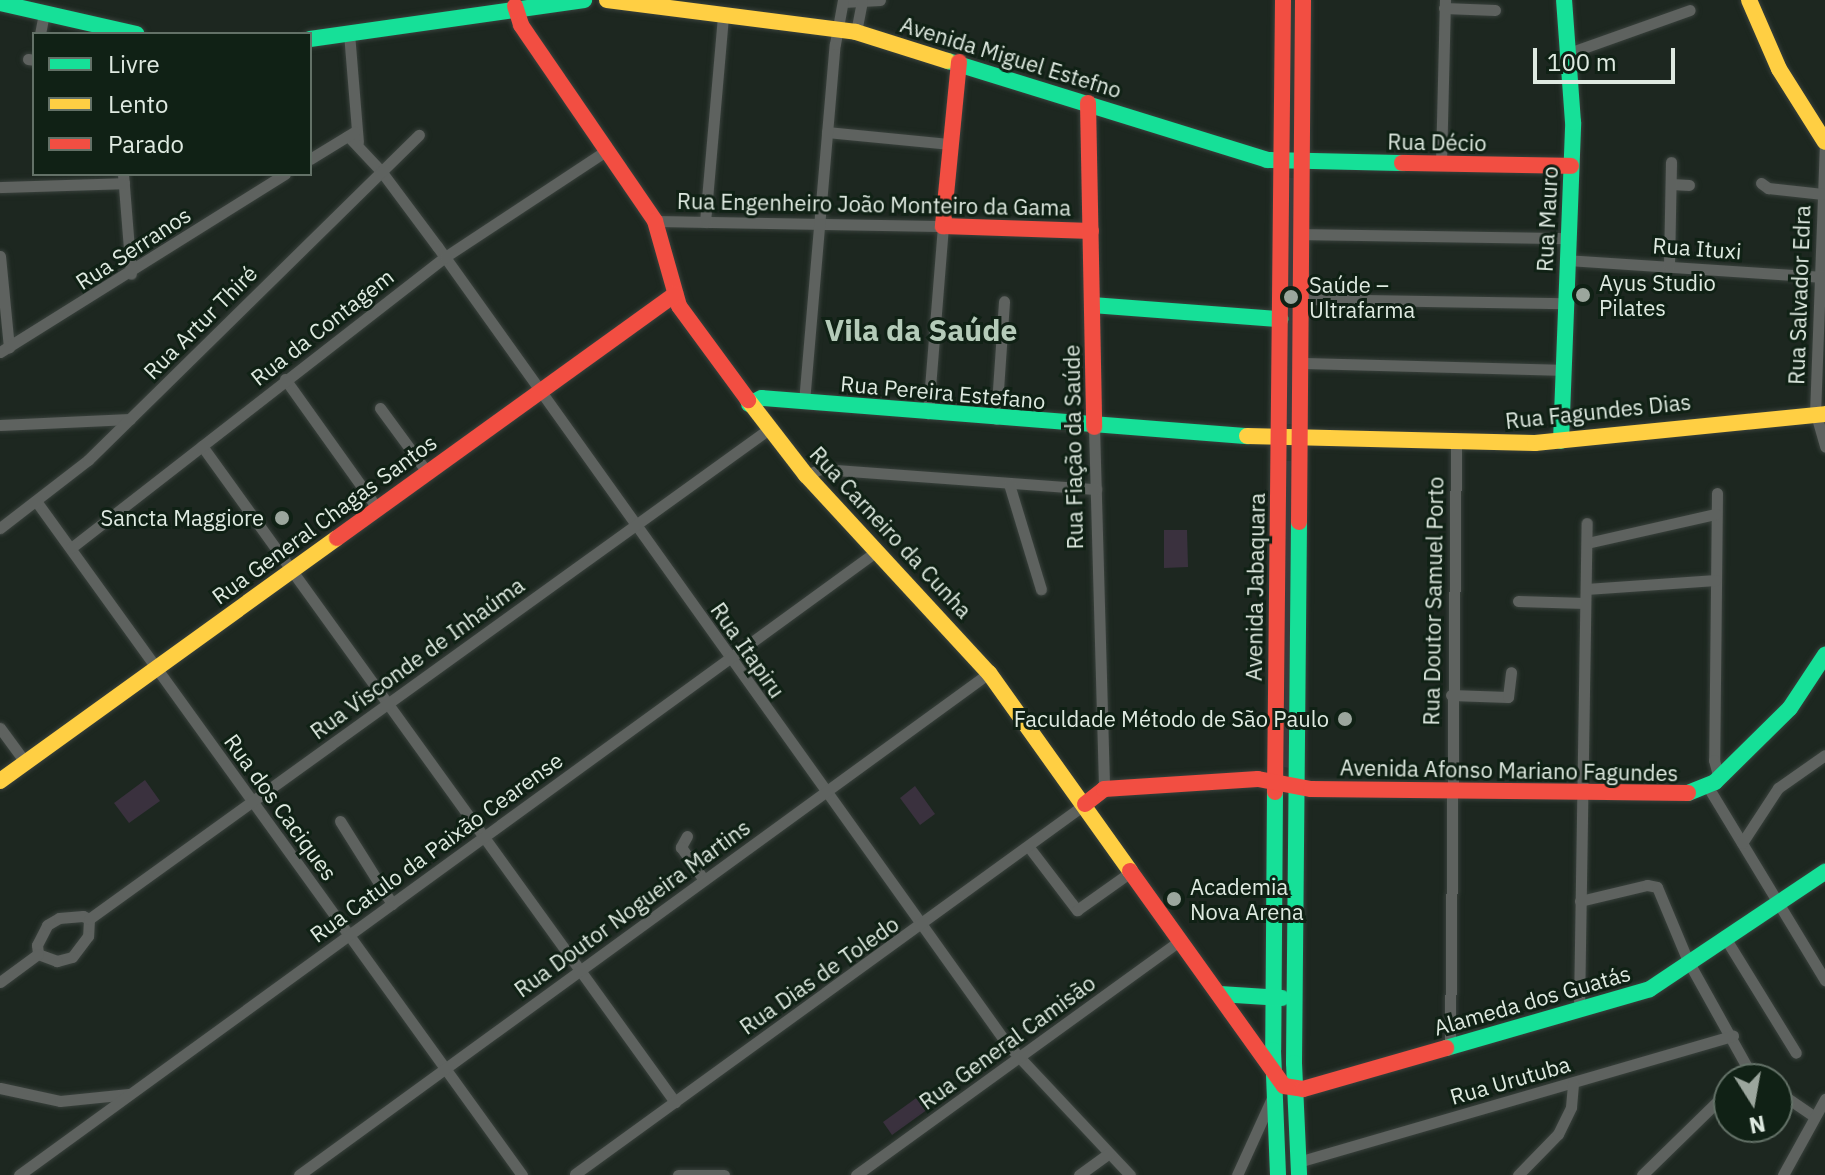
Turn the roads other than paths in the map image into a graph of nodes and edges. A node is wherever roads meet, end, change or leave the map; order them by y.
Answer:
1 (584, 0) edge
2 (607, 0) edge
3 (880, 0) edge
4 (1283, 0) edge
5 (1303, 0) edge
6 (1564, 0) edge
7 (1749, 0) edge
8 (843, 1) edge
9 (862, 2) edge
10 (0, 3) edge
11 (514, 3) edge
12 (1444, 4) edge
13 (1495, 10) dead end
14 (1690, 10) dead end
15 (44, 13) junction
16 (723, 15) junction
17 (837, 29) junction
18 (40, 32) edge
19 (112, 32) edge
20 (856, 32) junction
21 (349, 33) junction
22 (312, 39) edge
23 (1569, 53) junction
24 (959, 62) junction
25 (1088, 103) junction
26 (827, 132) junction
27 (419, 135) dead end
28 (353, 136) junction
29 (1825, 142) edge
30 (950, 144) junction
31 (607, 150) junction
32 (312, 158) edge
33 (1281, 161) junction
34 (1301, 162) junction
35 (1671, 162) dead end
36 (1441, 163) junction
37 (1571, 166) junction
38 (381, 171) junction
39 (257, 176) edge
40 (282, 176) edge
41 (123, 179) edge
42 (1761, 183) dead end
43 (1671, 184) junction
44 (1689, 185) dead end
45 (0, 187) edge
46 (259, 190) junction
47 (1823, 194) junction
48 (655, 221) junction
49 (705, 222) junction
50 (819, 223) junction
51 (943, 226) junction
52 (1091, 231) junction
53 (1301, 234) junction
54 (1567, 238) junction
55 (0, 256) edge
56 (445, 257) junction
57 (1566, 260) junction
58 (1669, 266) junction
59 (131, 274) junction
60 (1822, 277) edge
61 (1, 278) edge
62 (675, 294) junction
63 (1301, 299) junction
64 (1004, 301) dead end
65 (1565, 303) junction
66 (1092, 305) junction
67 (1280, 319) junction
68 (4, 350) edge
69 (1300, 363) junction
70 (1562, 370) junction
71 (285, 379) junction
72 (539, 391) junction
73 (804, 402) junction
74 (749, 404) junction
75 (380, 408) dead end
76 (928, 413) junction
77 (1820, 415) edge
78 (130, 419) junction
79 (996, 419) junction
80 (0, 425) edge
81 (1094, 427) junction
82 (769, 429) junction
83 (1279, 440) junction
84 (1300, 441) junction
85 (1561, 441) junction
86 (1456, 444) junction
87 (202, 446) junction
88 (1825, 447) edge
89 (427, 472) junction
90 (806, 475) junction
91 (1009, 484) junction
92 (1096, 489) junction
93 (1717, 493) dead end
94 (36, 501) junction
95 (377, 508) junction
96 (1716, 514) junction
97 (1587, 523) dead end
98 (635, 525) junction
99 (0, 528) edge
100 (1587, 543) junction
101 (71, 548) junction
102 (877, 551) junction
103 (289, 571) junction
104 (1716, 580) junction
105 (1041, 589) dead end
106 (1586, 589) junction
107 (1518, 601) dead end
108 (1585, 603) junction
109 (1825, 655) edge
110 (730, 659) junction
111 (157, 667) junction
112 (1511, 672) dead end
113 (989, 673) junction
114 (1451, 695) junction
115 (386, 705) junction
116 (0, 728) edge
117 (1825, 755) edge
118 (25, 762) junction
119 (1276, 780) junction
120 (0, 781) edge
121 (1713, 783) junction
122 (1297, 786) junction
123 (825, 792) junction
124 (1450, 794) junction
125 (1583, 794) junction
126 (1090, 795) junction
127 (253, 802) junction
128 (340, 821) dead end
129 (1105, 832) junction
130 (687, 836) dead end
131 (483, 837) junction
132 (1742, 843) junction
133 (1028, 846) junction
134 (1132, 871) junction
135 (1825, 872) edge
136 (704, 880) junction
137 (1580, 901) junction
138 (1775, 903) junction
139 (392, 904) junction
140 (89, 919) junction
141 (921, 927) junction
142 (349, 935) junction
143 (1724, 936) junction
144 (1181, 940) junction
145 (38, 954) junction
146 (1688, 961) junction
147 (581, 971) junction
148 (1825, 980) edge
149 (0, 982) edge
150 (1220, 994) junction
151 (1295, 997) junction
152 (1274, 999) junction
153 (1579, 1009) junction
154 (1733, 1036) junction
155 (1450, 1046) junction
156 (1796, 1053) dead end
157 (1019, 1058) junction
158 (1741, 1063) edge
159 (446, 1066) junction
160 (1273, 1077) junction
161 (1573, 1083) junction
162 (0, 1088) edge
163 (1294, 1090) junction
164 (131, 1094) junction
165 (1273, 1096) junction
166 (1825, 1099) edge
167 (675, 1102) junction
168 (1793, 1102) edge
169 (1713, 1106) edge
170 (1812, 1115) junction
171 (1109, 1153) junction
172 (1299, 1168) edge
173 (19, 1175) edge
174 (299, 1175) edge
175 (522, 1175) edge
176 (576, 1175) edge
177 (678, 1175) edge
178 (724, 1175) edge
179 (856, 1175) edge
180 (1079, 1175) edge
181 (1130, 1175) edge
182 (1237, 1175) edge
183 (1278, 1175) edge
184 (1518, 1175) edge
185 (1642, 1175) edge
186 (1783, 1175) edge

1 - 11 street
2 - 16 street, Avenida Miguel Estefno
3 - 9 street
4 - 33 street, Avenida Jabaquara
5 - 34 street, Avenida Jabaquara
6 - 23 street, Rua Mauro
7 - 29 street
8 - 9 street
8 - 17 street
9 - 20 street
10 - 15 street
11 - 21 street
11 - 31 street, Rua Carneiro da Cunha
12 - 13 street
12 - 36 street
14 - 23 street
15 - 18 street
15 - 19 street
16 - 17 street, Avenida Miguel Estefno
16 - 49 street
17 - 20 street, Avenida Miguel Estefno
17 - 26 street
20 - 24 street, Avenida Miguel Estefno
21 - 22 street
21 - 28 street
23 - 37 street, Rua Mauro
24 - 25 street, Avenida Miguel Estefno
24 - 30 street
25 - 33 street, Avenida Miguel Estefno
25 - 52 street, Rua Fiação da Saúde
26 - 30 street
26 - 50 street
27 - 38 street, Rua Artur Thiré
28 - 32 street
28 - 38 street, Rua Itapiru
29 - 47 street, Rua Salvador Edra
30 - 51 street
31 - 48 street, Rua Carneiro da Cunha
31 - 56 street, Rua da Contagem
33 - 34 street, Avenida Miguel Estefno
33 - 67 street, Avenida Jabaquara
34 - 36 street, Rua Décio
34 - 53 street, Avenida Jabaquara
35 - 43 street
36 - 37 street, Rua Décio
37 - 54 street, Rua Mauro
38 - 56 street, Rua Itapiru
38 - 78 street, Rua Artur Thiré
39 - 46 street
40 - 46 street, Rua Serranos
41 - 45 street
41 - 59 street
42 - 47 street
43 - 44 street
43 - 58 street
46 - 59 street, Rua Serranos
47 - 60 street, Rua Salvador Edra
48 - 49 street, Rua Engenheiro João Monteiro da Gama
48 - 62 street, Rua Carneiro da Cunha
49 - 50 street, Rua Engenheiro João Monteiro da Gama
50 - 51 street, Rua Engenheiro João Monteiro da Gama
50 - 73 street
51 - 52 street, Rua Engenheiro João Monteiro da Gama
51 - 76 street
52 - 66 street, Rua Fiação da Saúde
53 - 54 street
53 - 63 street, Avenida Jabaquara
54 - 57 street, Rua Mauro
55 - 61 street
56 - 71 street, Rua da Contagem
56 - 72 street, Rua Itapiru
57 - 58 street, Rua Ituxi
57 - 65 street, Rua Mauro
58 - 60 street, Rua Ituxi
59 - 68 street, Rua Serranos
60 - 77 street, Rua Salvador Edra
61 - 68 street
62 - 72 street, Rua General Chagas Santos
62 - 74 street, Rua Carneiro da Cunha
63 - 65 street
63 - 69 street, Avenida Jabaquara
64 - 79 street
65 - 70 street, Rua Mauro
66 - 67 street
66 - 81 street, Rua Fiação da Saúde
67 - 83 street, Avenida Jabaquara
69 - 70 street
69 - 84 street, Avenida Jabaquara
70 - 85 street, Rua Mauro
71 - 87 street, Rua da Contagem
71 - 95 street
72 - 89 street, Rua General Chagas Santos
72 - 98 street, Rua Itapiru
73 - 74 street, Rua Pereira Estefano
73 - 76 street, Rua Pereira Estefano
74 - 82 street, Rua Carneiro da Cunha
75 - 89 street
76 - 79 street, Rua Pereira Estefano
77 - 85 street, Rua Fagundes Dias
77 - 88 street, Rua Salvador Edra
78 - 80 street
78 - 94 street, Rua Artur Thiré
79 - 81 street, Rua Pereira Estefano
81 - 83 street, Rua Pereira Estefano
81 - 92 street, Rua Fiação da Saúde
82 - 90 street, Rua Carneiro da Cunha
82 - 98 street, Rua Visconde de Inhaúma
83 - 84 street, Rua Fagundes Dias
83 - 119 street, Avenida Jabaquara
84 - 86 street, Rua Fagundes Dias
84 - 122 street, Avenida Jabaquara
85 - 86 street, Rua Fagundes Dias
86 - 114 street, Rua Doutor Samuel Porto
87 - 101 street, Rua da Contagem
87 - 103 street
89 - 95 street, Rua General Chagas Santos
90 - 91 street
90 - 102 street, Rua Carneiro da Cunha
91 - 92 street
91 - 105 street
92 - 126 street, Rua Fiação da Saúde
93 - 96 street
94 - 99 street, Rua Artur Thiré
94 - 101 street, Rua dos Caciques
95 - 103 street, Rua General Chagas Santos
96 - 100 street
96 - 104 street
97 - 100 street
98 - 110 street, Rua Itapiru
98 - 115 street, Rua Visconde de Inhaúma
100 - 106 street
101 - 111 street, Rua dos Caciques
102 - 110 street, Rua Catulo da Paixão Cearense
102 - 113 street, Rua Carneiro da Cunha
103 - 111 street, Rua General Chagas Santos
103 - 115 street
104 - 106 street
104 - 121 street
106 - 108 street
107 - 108 street
108 - 125 street
109 - 121 street
110 - 123 street, Rua Itapiru
110 - 131 street, Rua Catulo da Paixão Cearense
111 - 118 street, Rua General Chagas Santos
111 - 127 street, Rua dos Caciques
112 - 114 street
113 - 123 street, Rua Doutor Nogueira Martins
113 - 126 street, Rua Carneiro da Cunha
114 - 124 street, Rua Doutor Samuel Porto
115 - 127 street, Rua Visconde de Inhaúma
115 - 131 street
116 - 118 street
117 - 132 street
118 - 120 street, Rua General Chagas Santos
119 - 122 street, Avenida Afonso Mariano Fagundes
119 - 126 street, Avenida Afonso Mariano Fagundes
119 - 152 street, Avenida Jabaquara
121 - 125 street, Avenida Afonso Mariano Fagundes
121 - 132 street
122 - 124 street, Avenida Afonso Mariano Fagundes
122 - 151 street, Avenida Jabaquara
123 - 136 street, Rua Doutor Nogueira Martins
123 - 141 street, Rua Itapiru
124 - 125 street, Avenida Afonso Mariano Fagundes
124 - 155 street, Rua Doutor Samuel Porto
125 - 137 street
126 - 129 street
126 - 129 street, Rua Carneiro da Cunha
126 - 133 street, Rua Dias de Toledo
127 - 140 street, Rua Visconde de Inhaúma
127 - 142 street, Rua dos Caciques
128 - 139 street
129 - 134 street, Rua Carneiro da Cunha
130 - 136 street
131 - 139 street, Rua Catulo da Paixão Cearense
131 - 147 street
132 - 138 street
133 - 134 street
133 - 141 street, Rua Dias de Toledo
134 - 144 street, Rua Carneiro da Cunha
135 - 138 street, Alameda dos Guatás
136 - 147 street, Rua Doutor Nogueira Martins
137 - 146 street
137 - 153 street
138 - 143 street, Alameda dos Guatás
138 - 148 street
139 - 142 street, Rua Catulo da Paixão Cearense
140 - 145 street
140 - 145 street
141 - 157 street, Rua Itapiru
141 - 167 street, Rua Dias de Toledo
142 - 159 street, Rua dos Caciques
142 - 164 street, Rua Catulo da Paixão Cearense
143 - 146 street, Alameda dos Guatás
143 - 156 street
144 - 150 street, Rua Carneiro da Cunha
144 - 157 street, Rua General Camisão
145 - 149 street
146 - 153 street, Alameda dos Guatás
146 - 154 street
147 - 159 street, Rua Doutor Nogueira Martins
147 - 167 street
150 - 152 street
150 - 160 street, Rua Carneiro da Cunha
151 - 152 street
151 - 163 street, Avenida Jabaquara
152 - 160 street, Avenida Jabaquara
153 - 155 street, Alameda dos Guatás
154 - 158 street
154 - 161 street, Rua Urutuba
155 - 163 street, Alameda dos Guatás
157 - 171 street, Rua Itapiru
157 - 179 street, Rua General Camisão
159 - 174 street, Rua Doutor Nogueira Martins
159 - 175 street, Rua dos Caciques
160 - 163 street
160 - 165 street, Avenida Jabaquara
161 - 172 street, Rua Urutuba
161 - 184 street
162 - 164 street
163 - 172 street, Avenida Jabaquara
164 - 173 street, Rua Catulo da Paixão Cearense
165 - 182 street
165 - 183 street, Avenida Jabaquara
166 - 170 street
167 - 176 street, Rua Dias de Toledo
168 - 170 street
169 - 185 street
170 - 186 street
171 - 180 street
171 - 181 street, Rua Itapiru
177 - 178 street

